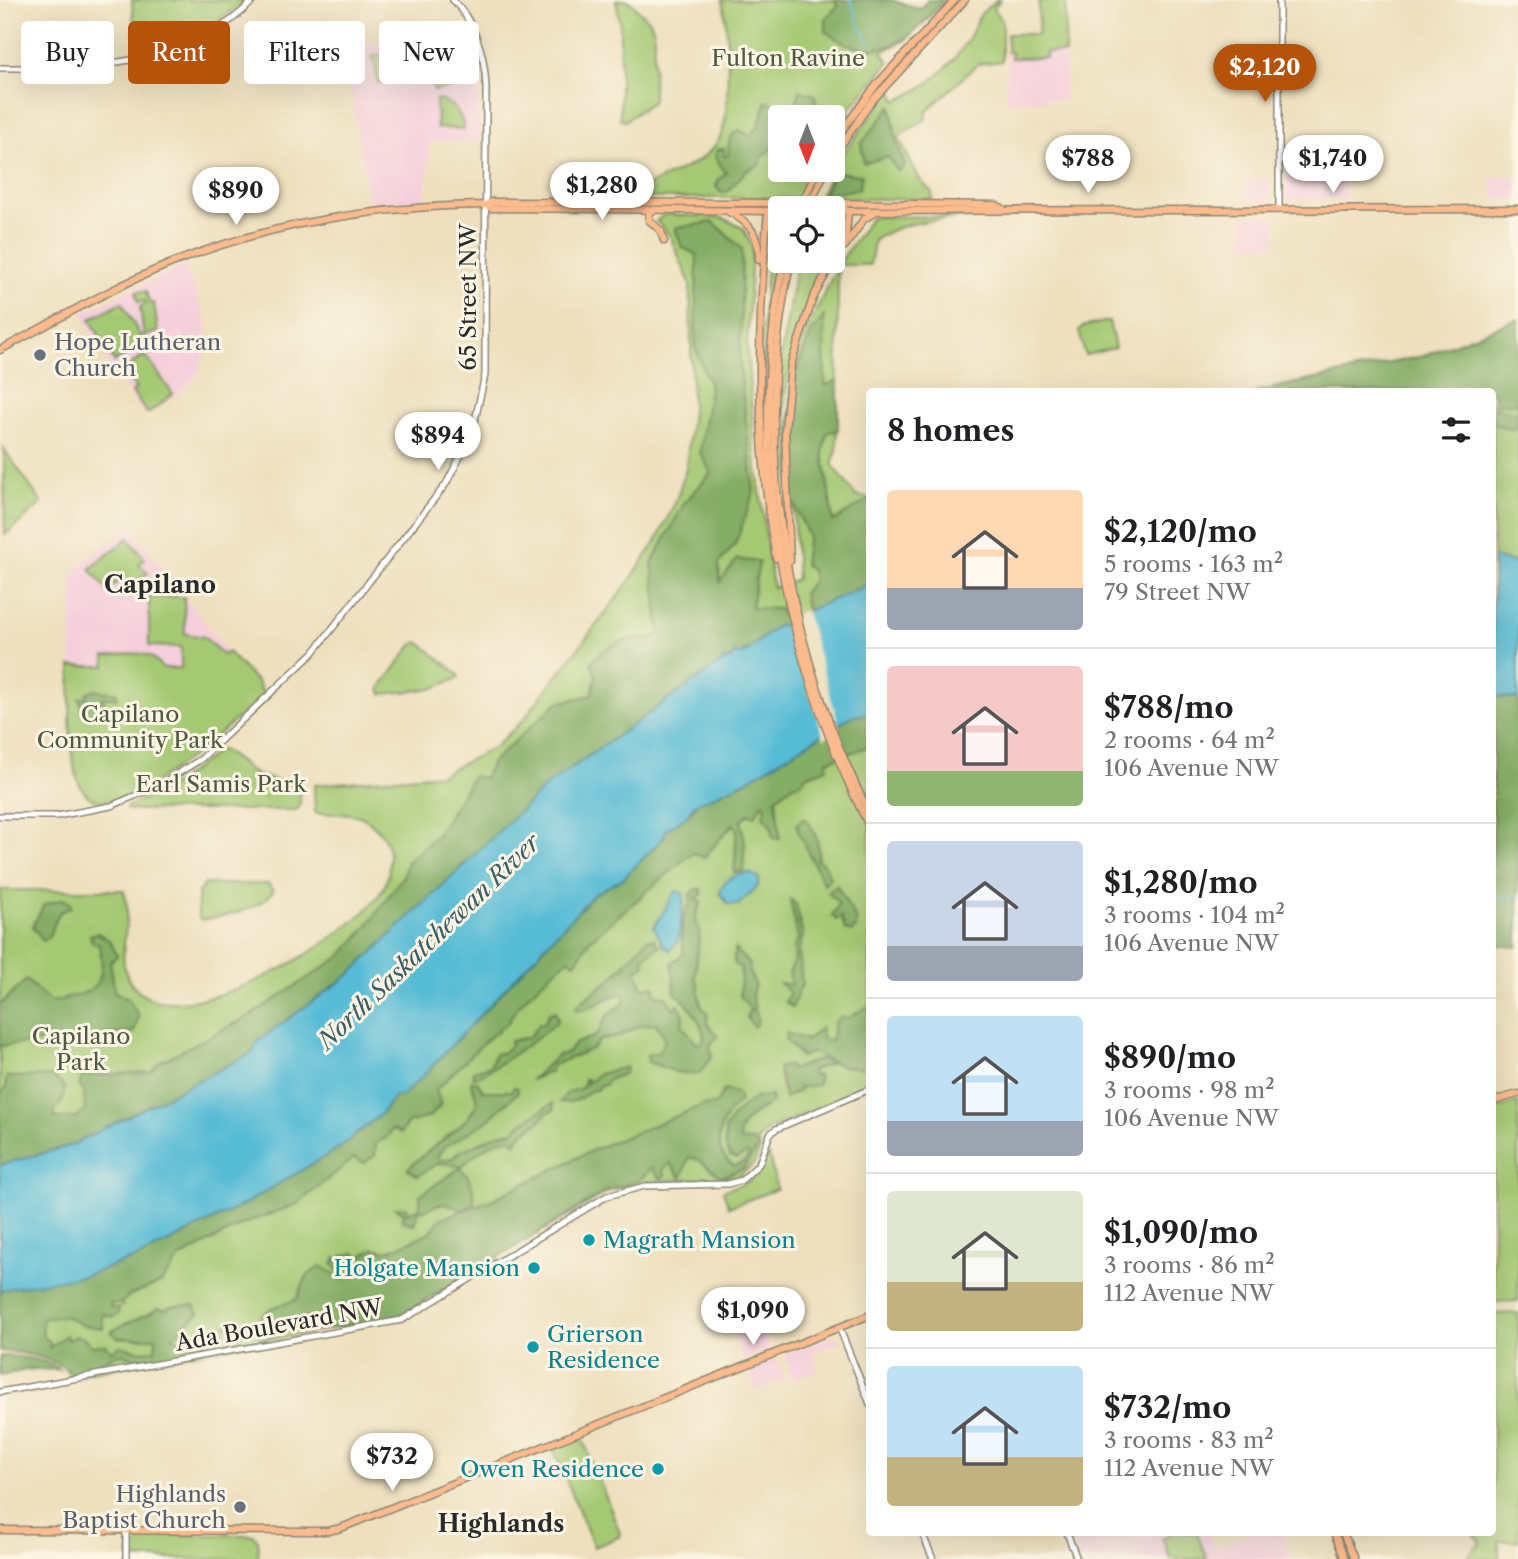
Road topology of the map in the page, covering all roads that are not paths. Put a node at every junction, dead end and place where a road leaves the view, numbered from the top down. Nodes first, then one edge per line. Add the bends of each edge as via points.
1 (254, 0) edge
2 (453, 0) edge
3 (955, 0) edge
4 (965, 0) edge
5 (1279, 0) edge
6 (0, 68) edge
7 (845, 126) edge
8 (845, 140) edge
9 (845, 203) edge
10 (486, 205) junction
11 (768, 208) edge
12 (1002, 208) junction
13 (660, 209) junction
14 (845, 209) edge
15 (1279, 209) junction
16 (1518, 209) edge
17 (726, 211) junction
18 (768, 211) joint
19 (845, 212) edge
20 (848, 212) junction
21 (877, 212) junction
22 (845, 238) edge
23 (664, 241) dead end
24 (845, 244) edge
25 (782, 273) edge
26 (789, 273) edge
27 (828, 273) edge
28 (761, 283) junction
29 (0, 350) edge
30 (786, 575) junction
31 (847, 774) junction
32 (866, 807) edge
33 (0, 816) edge
34 (866, 819) edge
35 (866, 1091) edge
36 (1518, 1094) edge
37 (1496, 1100) edge
38 (866, 1317) edge
39 (839, 1327) junction
40 (0, 1392) edge
41 (866, 1394) edge
42 (0, 1530) edge
43 (126, 1530) junction
44 (923, 1536) edge
45 (1068, 1536) edge
46 (1335, 1536) edge
47 (1344, 1536) edge
48 (126, 1559) edge
49 (933, 1559) edge
50 (1077, 1559) edge
51 (1345, 1559) edge
52 (1354, 1559) edge

1 - 6 street via 216,30 173,49 83,67
2 - 10 street, 65 Street NW via 479,42 485,74
3 - 7 main road via 877,84
4 - 8 main road via 871,102
5 - 15 street
9 - 12 main road
10 - 11 main road
10 - 13 main road
10 - 29 main road via 368,212 243,239 145,274
10 - 33 street, 65 Street NW via 485,382 476,421 463,455 440,492 332,632 223,739 172,779 116,804 57,816
12 - 15 main road
12 - 21 main road via 996,212
13 - 17 main road
13 - 23 main road via 648,216
14 - 20 main road
15 - 16 main road
17 - 18 main road
17 - 28 main road via 754,230
18 - 28 main road
19 - 20 main road
20 - 21 main road
20 - 22 main road
21 - 24 main road via 864,219
25 - 30 main road via 771,331 767,406 770,477
26 - 30 main road via 774,398
27 - 30 main road via 807,314 789,377
28 - 30 main road via 762,465 776,560
30 - 31 main road via 811,686
31 - 32 main road
31 - 34 main road
35 - 40 street, Ada Boulevard NW via 776,1129 759,1164 742,1180 645,1186 607,1196 402,1320
36 - 37 main road
38 - 39 main road
39 - 41 street
39 - 43 main road via 341,1528
42 - 43 main road
43 - 48 street
44 - 49 street
45 - 50 street
46 - 51 main road
47 - 52 main road

